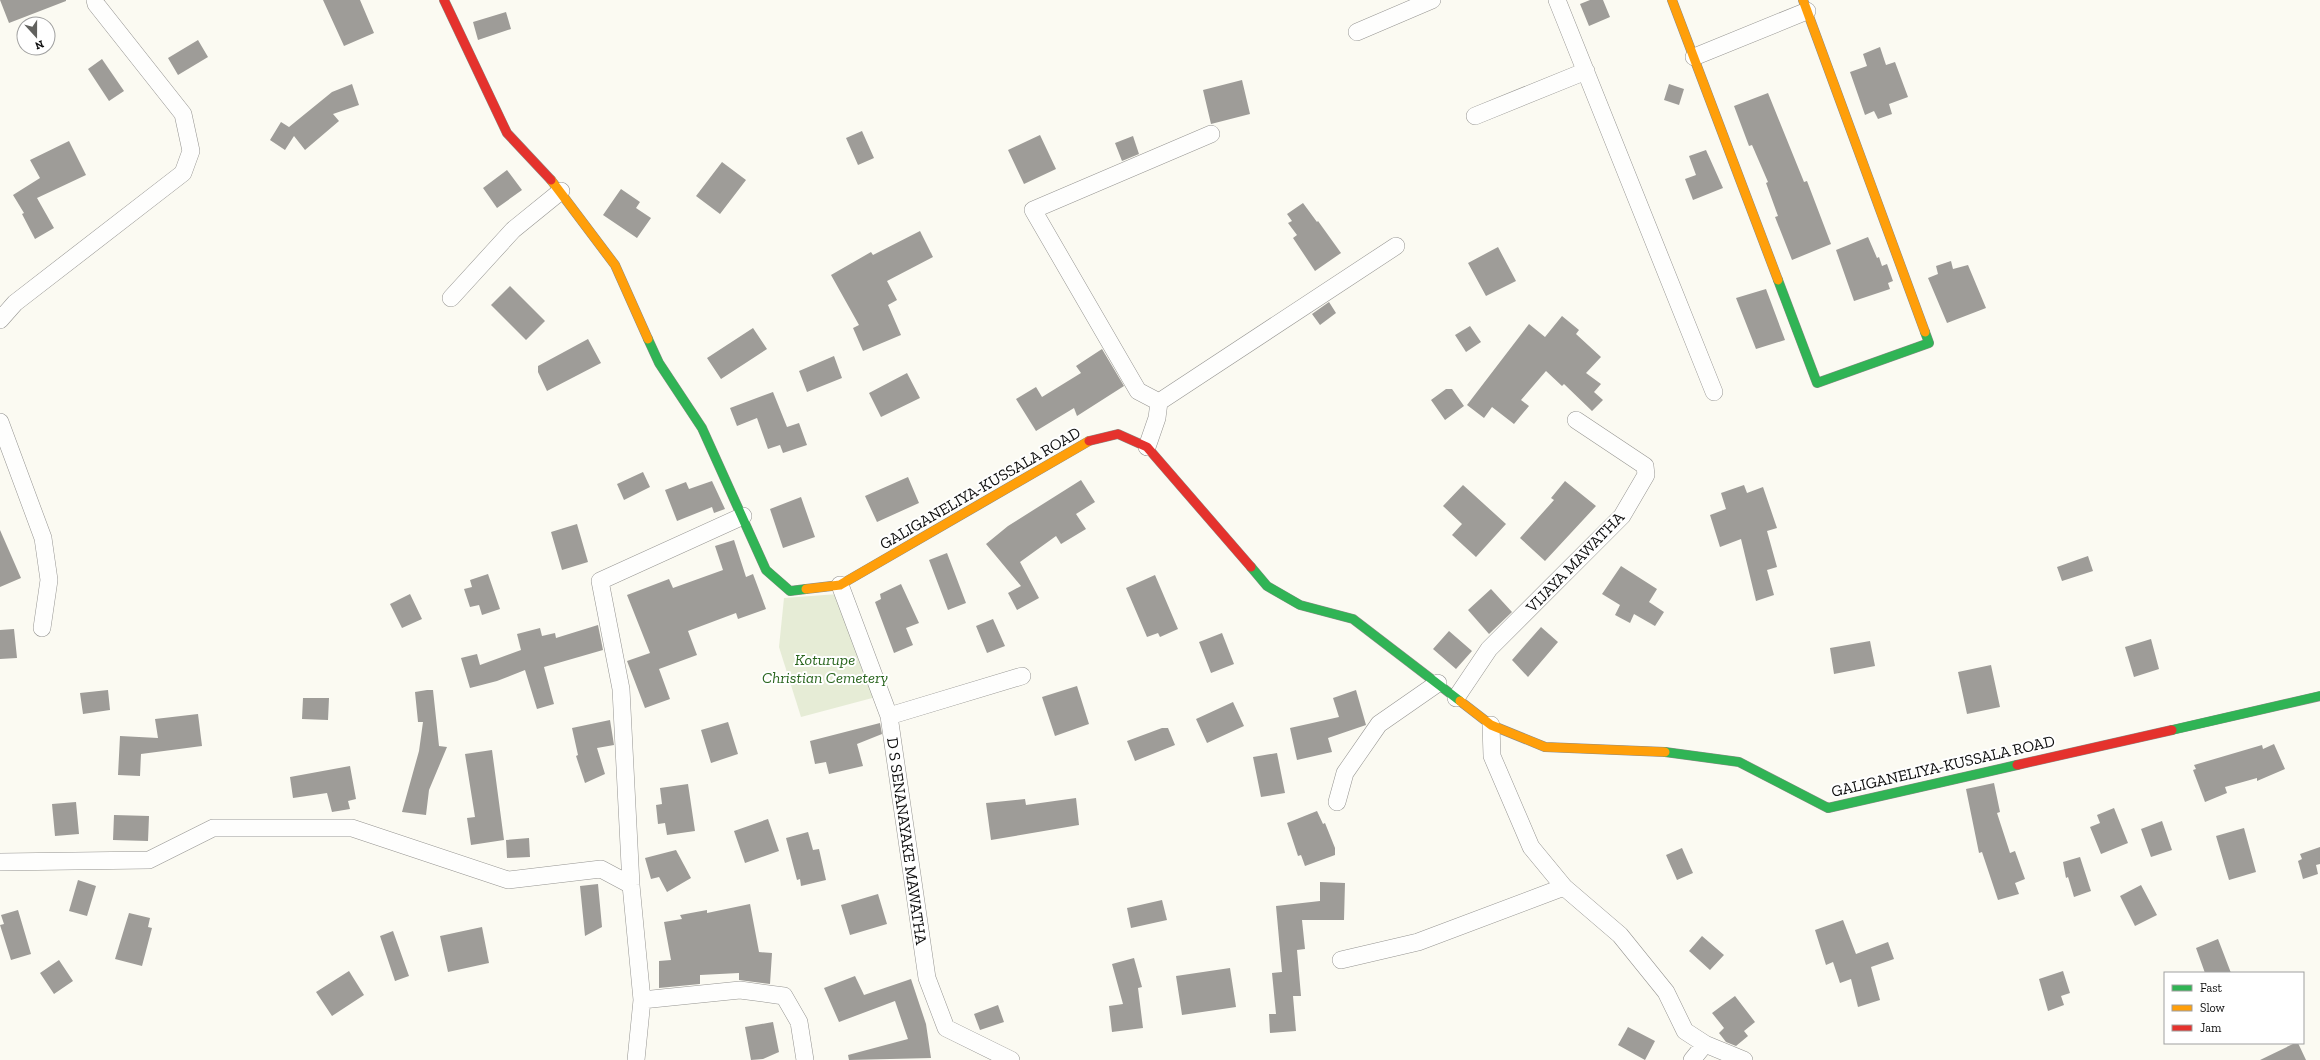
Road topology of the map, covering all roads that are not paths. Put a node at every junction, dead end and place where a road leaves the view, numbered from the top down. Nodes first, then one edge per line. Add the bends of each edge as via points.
1 (95, 0) edge
2 (444, 0) edge
3 (1432, 0) edge
4 (1557, 0) edge
5 (1672, 0) edge
6 (1805, 5) edge
7 (1357, 32) dead end
8 (1694, 57) junction
9 (1586, 71) junction
10 (1475, 116) dead end
11 (1211, 134) dead end
12 (561, 191) junction
13 (1396, 246) dead end
14 (451, 298) dead end
15 (0, 320) edge
16 (1714, 392) dead end
17 (1159, 402) junction
18 (1576, 420) dead end
19 (0, 422) edge
20 (1147, 447) junction
21 (743, 516) junction
22 (840, 585) junction
23 (42, 628) dead end
24 (1022, 676) dead end
25 (1438, 683) junction
26 (1456, 698) junction
27 (2319, 698) edge
28 (889, 716) junction
29 (1491, 725) junction
30 (1337, 802) dead end
31 (0, 862) edge
32 (631, 885) junction
33 (1564, 886) junction
34 (1341, 960) dead end
35 (642, 1000) junction
36 (1705, 1044) junction
37 (636, 1060) edge
38 (805, 1060) edge
39 (1011, 1060) edge
40 (1692, 1060) edge
41 (1744, 1060) edge

1 - 15 street via 183,114 191,151 184,173 15,303
2 - 12 street, GALIGANELIYA-KUSSALA ROAD via 507,133
3 - 7 street
4 - 9 street
5 - 8 street
6 - 8 street
6 - 8 street via 1929,343 1817,383
9 - 10 street
9 - 16 street
11 - 17 street via 1033,210 1138,391
12 - 14 street via 513,230
12 - 21 street, GALIGANELIYA-KUSSALA ROAD via 615,265 659,363 702,428
13 - 17 street
17 - 20 street via 1157,418
18 - 26 street, VIJAYA MAWATHA via 1645,466 1646,475 1622,516 1489,649
19 - 23 street via 43,538 49,580
20 - 22 street, GALIGANELIYA-KUSSALA ROAD via 1118,434 1087,442
20 - 25 street, GALIGANELIYA-KUSSALA ROAD via 1267,586 1300,605 1353,619
21 - 22 street, GALIGANELIYA-KUSSALA ROAD via 766,570 790,591
21 - 32 street via 600,581 621,690
22 - 28 street, D S SENANAYAKE MAWATHA
24 - 28 street
25 - 26 street, GALIGANELIYA-KUSSALA ROAD
25 - 30 street via 1379,724 1345,773
26 - 29 street, GALIGANELIYA-KUSSALA ROAD
27 - 29 street, GALIGANELIYA-KUSSALA ROAD via 1828,808 1738,762 1652,750 1546,747
28 - 39 street, D S SENANAYAKE MAWATHA via 927,978 946,1028
29 - 33 street via 1492,756 1531,847
31 - 32 street via 149,860 213,828 352,828 508,880 601,868
32 - 35 street
33 - 34 street via 1418,942
33 - 36 street via 1620,936 1666,992 1685,1030
35 - 37 street
35 - 38 street via 740,990 784,996 799,1022
36 - 40 street
36 - 41 street

